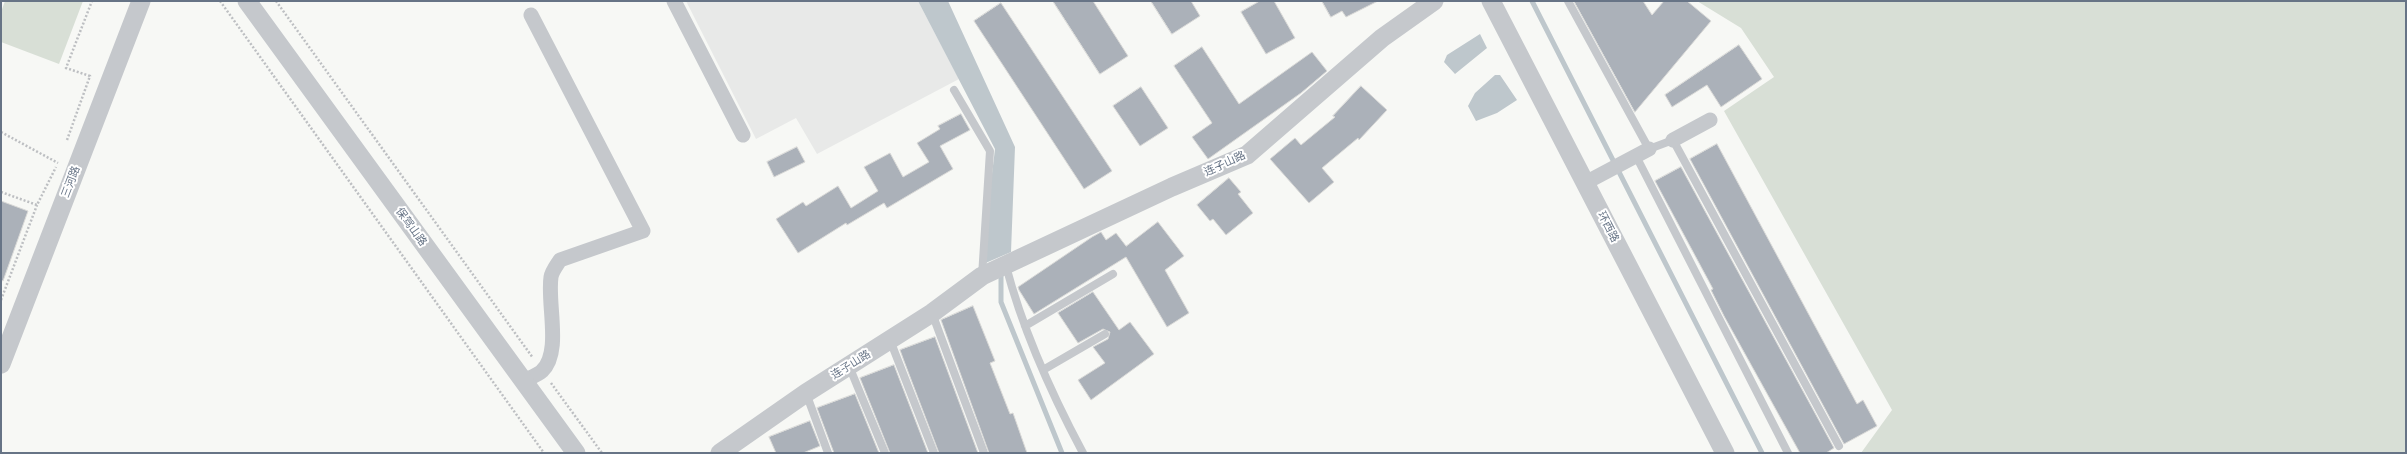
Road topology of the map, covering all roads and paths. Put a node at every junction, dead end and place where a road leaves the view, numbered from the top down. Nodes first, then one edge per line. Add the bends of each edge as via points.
1 (92, 1) edge
2 (141, 1) edge
3 (220, 1) edge
4 (247, 1) edge
5 (276, 1) edge
6 (674, 1) edge
7 (1434, 1) edge
8 (1491, 1) edge
9 (1568, 1) edge
10 (531, 15) dead end
11 (954, 90) dead end
12 (1710, 120) dead end
13 (1, 132) edge
14 (743, 135) dead end
15 (1673, 140) junction
16 (66, 141) dead end
17 (61, 156) dead end
18 (1637, 156) junction
19 (58, 163) junction
20 (1585, 183) junction
21 (1, 192) edge
22 (37, 205) junction
23 (1006, 266) junction
24 (1113, 274) dead end
25 (982, 276) junction
26 (1, 300) edge
27 (932, 313) junction
28 (1026, 326) junction
29 (1105, 334) dead end
30 (890, 340) junction
31 (1, 364) edge
32 (849, 366) junction
33 (1043, 370) junction
34 (542, 371) junction
35 (524, 381) junction
36 (806, 393) junction
37 (1839, 446) dead end
38 (544, 453) edge
39 (576, 453) edge
40 (602, 453) edge
41 (720, 453) edge
42 (828, 453) edge
43 (885, 453) edge
44 (934, 453) edge
45 (984, 453) edge
46 (1083, 453) edge
47 (1725, 453) edge
48 (1788, 453) edge

1 - 16 path via 66,68 90,76
2 - 31 street, 三河路
3 - 38 path
4 - 35 street, 保驾山路
5 - 34 path
6 - 14 street
7 - 23 street, 连子山路 via 1382,38 1247,155 1172,187
8 - 20 street, 环西路
9 - 18 lane
10 - 34 street via 643,231 560,260 552,275 549,303 554,348
11 - 25 lane via 990,151
12 - 15 street
13 - 19 path
15 - 18 lane
15 - 37 lane
17 - 19 path
18 - 20 street
18 - 48 lane
19 - 22 path
20 - 47 street, 环西路
21 - 22 path
22 - 26 path
23 - 25 street, 连子山路
23 - 28 lane
24 - 28 lane
25 - 27 street, 连子山路
27 - 30 street, 连子山路
27 - 45 lane
28 - 33 lane
29 - 33 lane
30 - 32 street, 连子山路
30 - 44 lane
32 - 36 street, 连子山路
32 - 43 lane
33 - 46 lane via 1052,396
34 - 35 street
34 - 40 path
35 - 39 street, 保驾山路
36 - 41 street, 连子山路
36 - 42 lane

